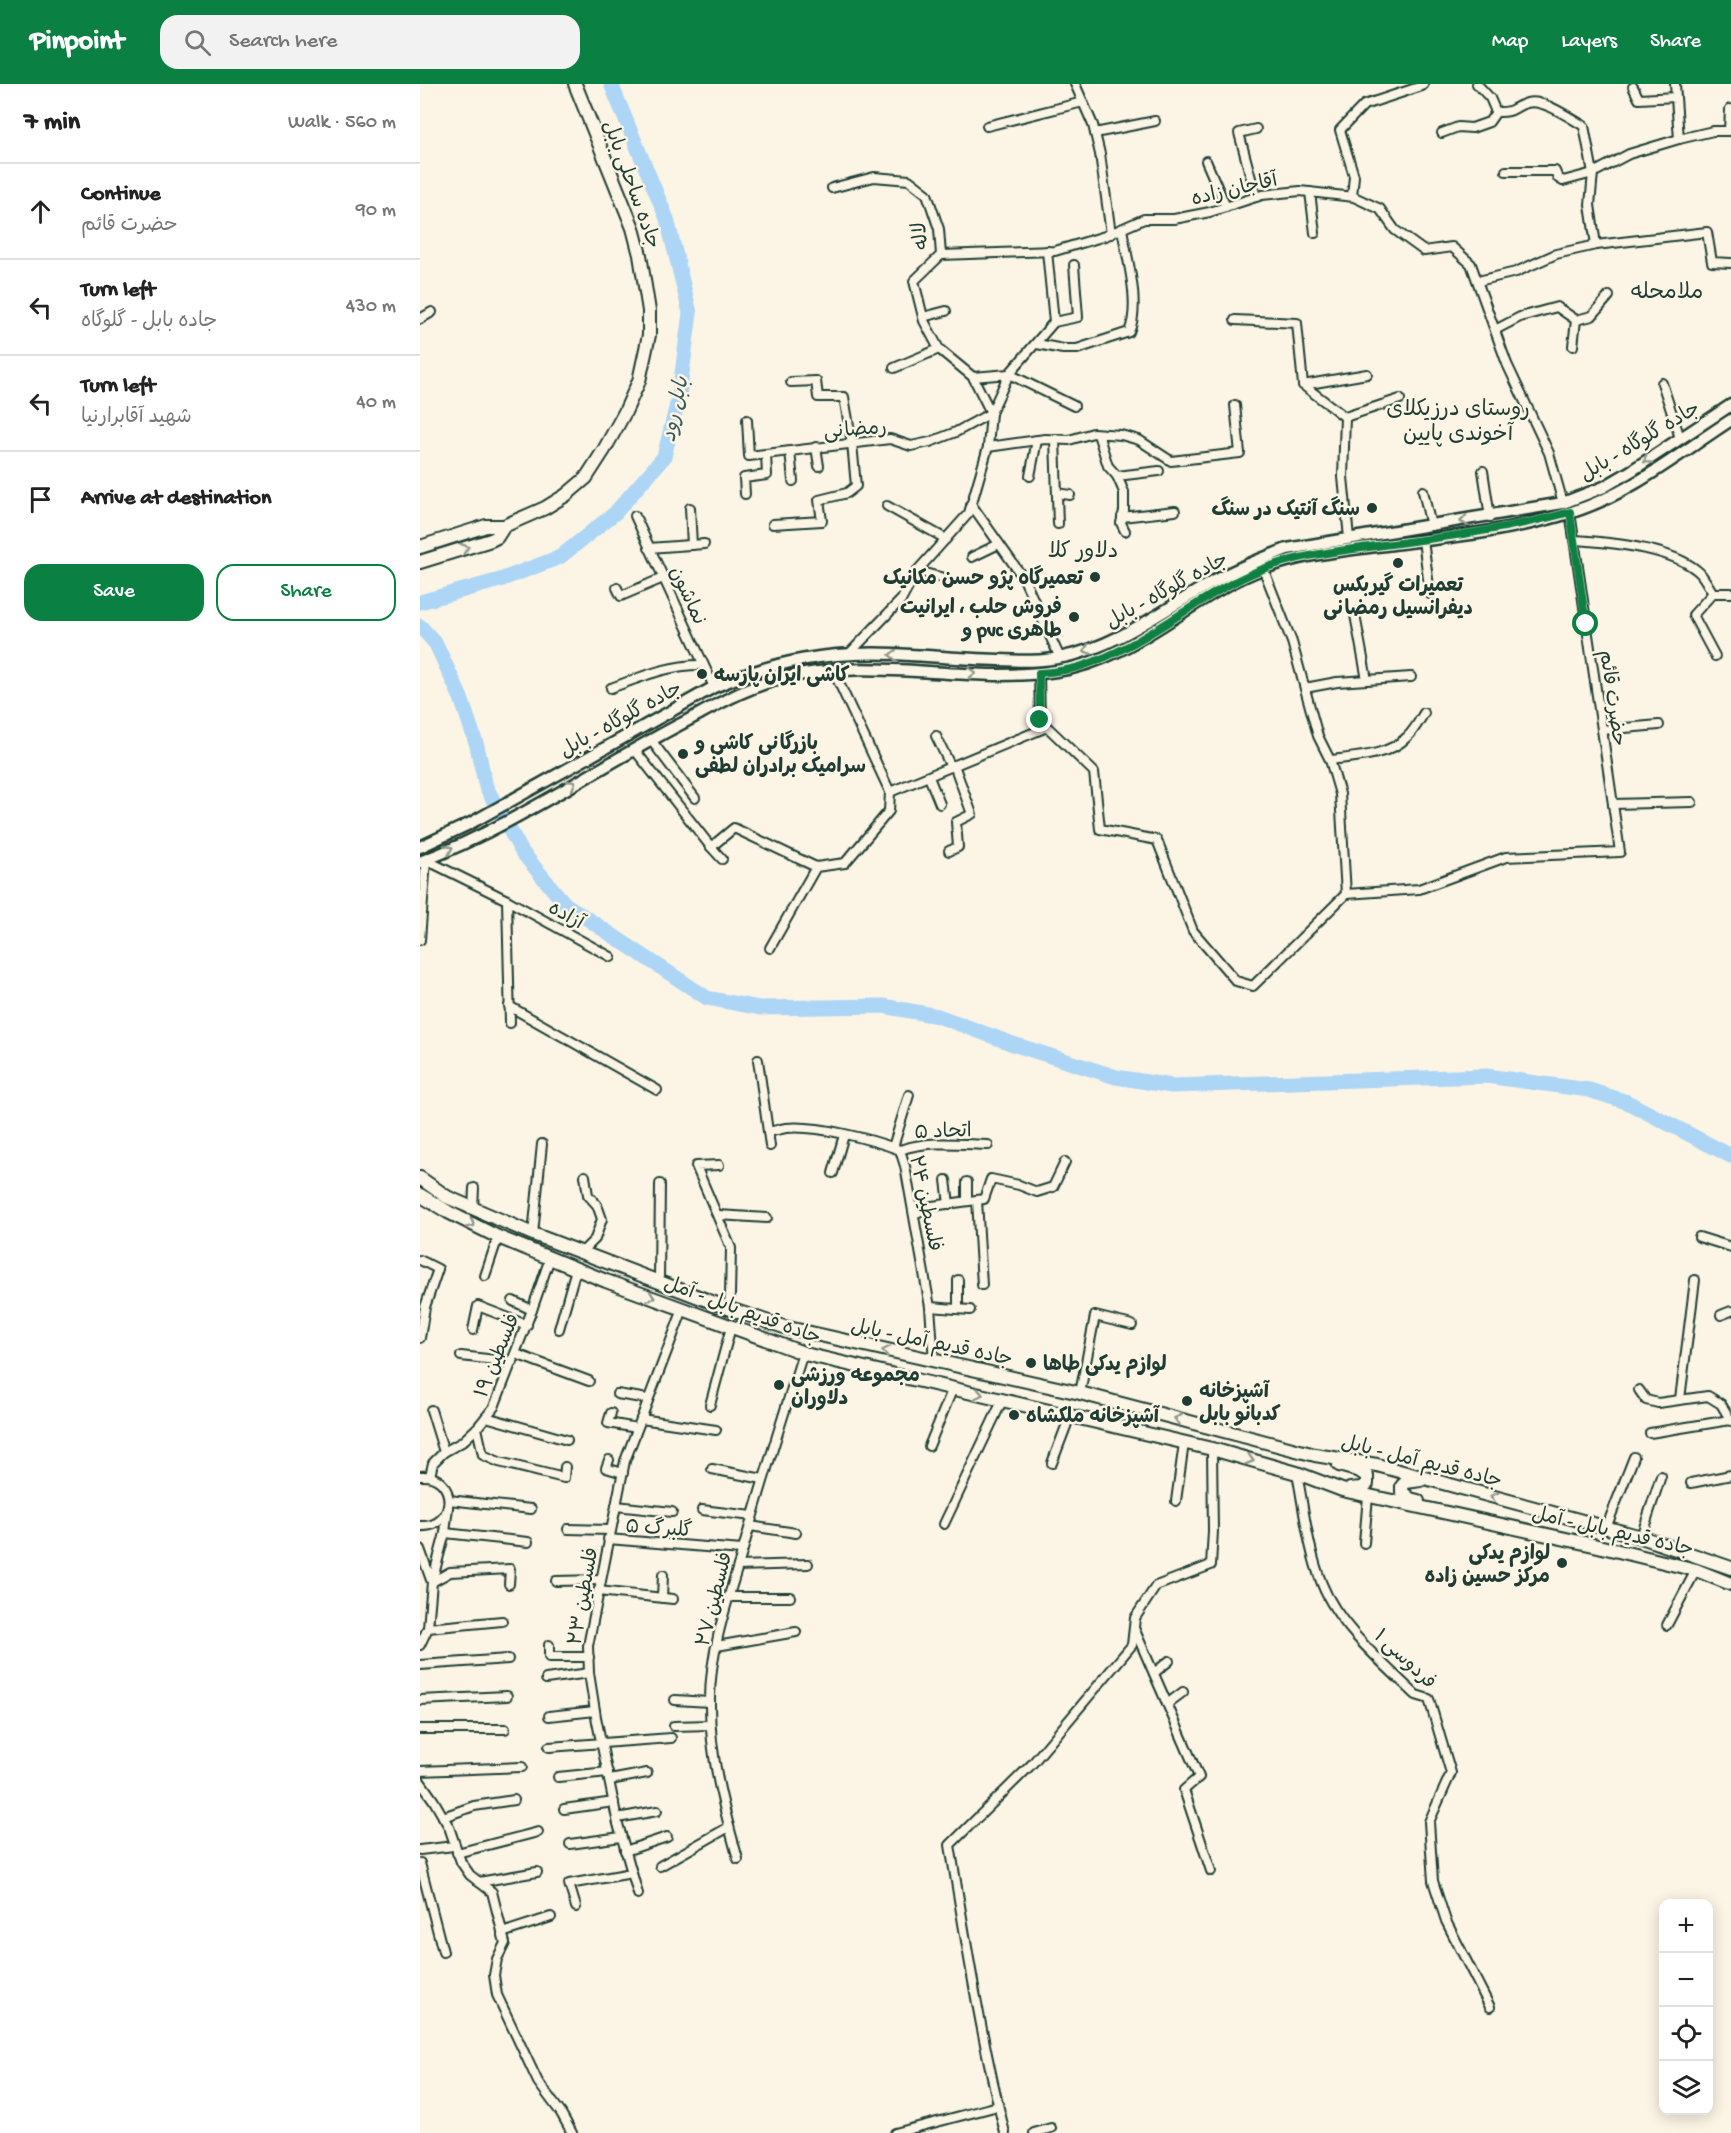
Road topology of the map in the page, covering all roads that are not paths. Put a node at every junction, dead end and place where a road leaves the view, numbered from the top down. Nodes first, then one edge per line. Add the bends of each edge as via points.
1 (574, 84) edge
2 (1075, 84) edge
3 (1424, 84) edge
4 (1477, 84) edge
5 (1675, 84) edge
6 (1633, 87) dead end
7 (1676, 97) junction
8 (1083, 102) junction
9 (1730, 109) edge
10 (1496, 112) junction
11 (1155, 121) dead end
12 (987, 126) dead end
13 (1256, 129) dead end
14 (1730, 131) edge
15 (1095, 133) junction
16 (1442, 133) dead end
17 (1679, 139) junction
18 (1206, 161) dead end
19 (1506, 171) dead end
20 (1593, 173) junction
21 (832, 188) dead end
22 (1310, 192) junction
23 (1352, 196) junction
24 (1256, 197) junction
25 (1226, 207) junction
26 (1122, 229) junction
27 (1315, 233) dead end
28 (1111, 234) junction
29 (1596, 245) junction
30 (1047, 251) junction
31 (941, 255) junction
32 (1731, 263) edge
33 (1074, 265) dead end
34 (1478, 281) junction
35 (1610, 296) dead end
36 (945, 311) dead end
37 (432, 312) dead end
38 (923, 317) junction
39 (420, 319) edge
40 (1235, 320) dead end
41 (1576, 320) junction
42 (1054, 322) junction
43 (1495, 330) junction
44 (1037, 344) junction
45 (1573, 346) dead end
46 (939, 349) junction
47 (894, 369) dead end
48 (1009, 374) junction
49 (1367, 374) dead end
50 (973, 377) junction
51 (791, 382) dead end
52 (1662, 383) dead end
53 (1303, 385) junction
54 (1400, 399) dead end
55 (1235, 405) dead end
56 (1731, 405) edge
57 (1074, 406) dead end
58 (991, 413) junction
59 (1345, 417) junction
60 (747, 420) dead end
61 (1731, 420) edge
62 (1098, 434) junction
63 (1680, 438) junction
64 (1037, 440) junction
65 (1055, 440) junction
66 (852, 443) junction
67 (816, 447) junction
68 (988, 447) junction
69 (790, 451) junction
70 (766, 454) junction
71 (819, 466) dead end
72 (1159, 471) dead end
73 (1483, 471) dead end
74 (1030, 476) dead end
75 (1117, 477) junction
76 (793, 481) dead end
77 (1424, 491) dead end
78 (1057, 493) junction
79 (745, 494) dead end
80 (1070, 495) dead end
81 (1563, 503) junction
82 (971, 504) junction
83 (888, 506) dead end
84 (690, 508) dead end
85 (1175, 511) dead end
86 (1570, 512) junction
87 (634, 516) dead end
88 (1122, 517) junction
89 (1490, 517) junction
90 (1059, 524) dead end
91 (773, 525) dead end
92 (504, 526) junction
93 (1431, 526) junction
94 (1125, 531) dead end
95 (1349, 538) junction
96 (946, 539) junction
97 (1423, 540) junction
98 (1574, 540) junction
99 (704, 544) dead end
100 (999, 544) junction
101 (692, 545) junction
102 (420, 547) edge
103 (649, 548) junction
104 (972, 557) dead end
105 (420, 562) edge
106 (1263, 568) junction
107 (917, 571) junction
108 (663, 578) junction
109 (944, 578) dead end
110 (617, 588) dead end
111 (1713, 593) junction
112 (1731, 593) edge
113 (1430, 594) dead end
114 (1355, 615) dead end
115 (848, 655) junction
116 (1715, 656) dead end
117 (1060, 658) junction
118 (703, 665) junction
119 (833, 670) junction
120 (1039, 673) junction
121 (1411, 677) dead end
122 (1367, 680) junction
123 (714, 687) junction
124 (611, 688) dead end
125 (1305, 688) junction
126 (1424, 713) dead end
127 (1659, 725) dead end
128 (1047, 727) junction
129 (1602, 730) junction
130 (936, 736) dead end
131 (651, 740) junction
132 (634, 749) junction
133 (595, 752) junction
134 (1330, 760) junction
135 (952, 766) junction
136 (602, 767) junction
137 (929, 777) junction
138 (890, 792) junction
139 (695, 798) dead end
140 (1692, 802) dead end
141 (940, 804) dead end
142 (1613, 804) junction
143 (420, 847) edge
144 (711, 847) junction
145 (949, 851) dead end
146 (722, 858) dead end
147 (423, 861) edge
148 (816, 867) junction
149 (1346, 894) junction
150 (507, 900) junction
151 (420, 940) edge
152 (770, 948) dead end
153 (612, 957) dead end
154 (509, 1006) junction
155 (510, 1023) dead end
156 (758, 1060) dead end
157 (657, 1090) dead end
158 (909, 1095) dead end
159 (768, 1132) junction
160 (844, 1135) junction
161 (542, 1144) dead end
162 (988, 1145) dead end
163 (770, 1146) dead end
164 (897, 1149) junction
165 (1065, 1162) dead end
166 (719, 1165) dead end
167 (833, 1173) dead end
168 (585, 1176) dead end
169 (420, 1178) edge
170 (946, 1180) dead end
171 (967, 1182) dead end
172 (660, 1184) dead end
173 (474, 1188) dead end
174 (420, 1195) edge
175 (977, 1200) junction
176 (967, 1201) junction
177 (949, 1204) junction
178 (473, 1209) junction
179 (914, 1214) junction
180 (718, 1215) junction
181 (767, 1218) dead end
182 (533, 1234) junction
183 (498, 1237) junction
184 (1699, 1237) dead end
185 (1731, 1246) edge
186 (581, 1253) junction
187 (550, 1258) junction
188 (420, 1260) edge
189 (576, 1269) junction
190 (485, 1276) dead end
191 (958, 1280) dead end
192 (1695, 1280) dead end
193 (659, 1282) junction
194 (982, 1285) dead end
195 (513, 1301) dead end
196 (930, 1307) junction
197 (728, 1308) junction
198 (683, 1309) junction
199 (958, 1309) junction
200 (532, 1310) junction
201 (970, 1310) dead end
202 (1731, 1311) edge
203 (1721, 1315) dead end
204 (527, 1325) junction
205 (1132, 1325) dead end
206 (731, 1327) junction
207 (559, 1329) dead end
208 (473, 1330) dead end
209 (420, 1338) edge
210 (802, 1353) junction
211 (516, 1354) junction
212 (461, 1356) dead end
213 (934, 1361) junction
214 (513, 1362) junction
215 (588, 1381) dead end
216 (953, 1389) junction
217 (1639, 1390) dead end
218 (1080, 1393) junction
219 (617, 1394) dead end
220 (648, 1399) junction
221 (1003, 1399) junction
222 (1680, 1399) junction
223 (710, 1406) dead end
224 (431, 1410) dead end
225 (611, 1413) dead end
226 (1070, 1416) junction
227 (1730, 1416) edge
228 (486, 1418) junction
229 (641, 1419) junction
230 (477, 1428) junction
231 (638, 1428) junction
232 (716, 1430) dead end
233 (1650, 1433) dead end
234 (567, 1440) dead end
235 (1184, 1443) junction
236 (929, 1446) dead end
237 (1212, 1449) junction
238 (444, 1452) junction
239 (1315, 1455) junction
240 (1634, 1457) dead end
241 (609, 1460) dead end
242 (1052, 1463) dead end
243 (565, 1467) dead end
244 (712, 1469) dead end
245 (623, 1473) junction
246 (1297, 1473) junction
247 (1731, 1475) edge
248 (420, 1476) edge
249 (430, 1476) junction
250 (1662, 1476) dead end
251 (763, 1479) junction
252 (1428, 1479) junction
253 (1691, 1483) dead end
254 (1342, 1490) junction
255 (1368, 1496) junction
256 (1176, 1501) dead end
257 (449, 1503) junction
258 (615, 1506) junction
259 (531, 1509) dead end
260 (702, 1510) dead end
261 (672, 1512) dead end
262 (752, 1516) junction
263 (1466, 1516) junction
264 (945, 1524) dead end
265 (420, 1526) edge
266 (750, 1526) junction
267 (1605, 1528) junction
268 (568, 1529) dead end
269 (610, 1530) junction
270 (445, 1533) junction
271 (796, 1533) dead end
272 (1641, 1537) junction
273 (608, 1539) junction
274 (528, 1542) dead end
275 (1364, 1543) dead end
276 (420, 1549) edge
277 (742, 1550) junction
278 (808, 1564) dead end
279 (738, 1566) junction
280 (1731, 1568) edge
281 (1696, 1570) junction
282 (663, 1575) dead end
283 (601, 1580) junction
284 (556, 1581) dead end
285 (432, 1582) junction
286 (509, 1584) dead end
287 (1731, 1584) edge
288 (598, 1591) junction
289 (729, 1597) junction
290 (790, 1597) dead end
291 (662, 1598) junction
292 (673, 1599) dead end
293 (502, 1622) dead end
294 (1667, 1625) dead end
295 (1134, 1627) junction
296 (428, 1628) junction
297 (796, 1632) dead end
298 (420, 1645) edge
299 (549, 1645) dead end
300 (717, 1646) junction
301 (589, 1657) junction
302 (508, 1659) dead end
303 (1169, 1661) dead end
304 (420, 1665) edge
305 (590, 1673) junction
306 (1154, 1673) junction
307 (546, 1679) dead end
308 (1183, 1692) dead end
309 (507, 1696) dead end
310 (420, 1700) edge
311 (675, 1700) dead end
312 (710, 1702) junction
313 (1167, 1704) junction
314 (595, 1711) junction
315 (549, 1716) dead end
316 (674, 1725) dead end
317 (711, 1725) junction
318 (420, 1729) edge
319 (505, 1729) dead end
320 (671, 1738) dead end
321 (602, 1743) junction
322 (549, 1747) dead end
323 (522, 1767) dead end
324 (420, 1771) edge
325 (647, 1773) dead end
326 (609, 1776) junction
327 (558, 1777) dead end
328 (420, 1781) edge
329 (514, 1800) dead end
330 (614, 1802) junction
331 (564, 1809) dead end
332 (657, 1811) dead end
333 (443, 1817) junction
334 (616, 1818) junction
335 (729, 1827) junction
336 (538, 1832) dead end
337 (621, 1837) junction
338 (667, 1837) dead end
339 (570, 1844) dead end
340 (456, 1849) junction
341 (420, 1850) edge
342 (625, 1851) junction
343 (738, 1859) dead end
344 (420, 1863) edge
345 (660, 1866) dead end
346 (1211, 1871) dead end
347 (537, 1872) dead end
348 (632, 1873) junction
349 (479, 1882) junction
350 (638, 1894) dead end
351 (576, 1907) dead end
352 (551, 1917) dead end
353 (502, 1933) junction
354 (443, 1952) dead end
355 (1490, 2007) dead end
356 (998, 2106) junction
357 (1051, 2128) dead end
358 (572, 2133) edge
359 (895, 2133) edge
360 (1005, 2133) edge
361 (1034, 2133) edge

1 - 92 main road, جاده ساحلی بابل via 633,228 649,311 649,335 630,402 586,478 545,508
2 - 8 street
3 - 23 street via 1364,105 1340,130 1354,176
4 - 10 street
5 - 7 street
6 - 7 street via 1639,99
7 - 17 street
8 - 12 street
8 - 15 street
9 - 14 street
10 - 16 street via 1489,122
10 - 20 street via 1542,102 1584,126
11 - 15 street
13 - 24 street via 1239,133
14 - 17 street
15 - 28 street
17 - 20 street via 1629,154
18 - 25 street
19 - 20 street via 1555,171 1563,181
20 - 29 street via 1590,205
21 - 31 street, لاله via 874,177 909,180 927,194 939,229
22 - 23 street, آقاجان زاده
22 - 24 street, آقاجان زاده
22 - 27 street
23 - 34 street, آقاجان زاده via 1380,208 1395,231 1424,251 1452,247 1472,264
24 - 25 street, آقاجان زاده
25 - 26 street, آقاجان زاده via 1174,219 1144,219
26 - 28 street, آقاجان زاده
26 - 44 street via 1133,292 1134,321 1129,332 1077,349
28 - 30 street, آقاجان زاده
29 - 32 street via 1707,232 1712,262
29 - 34 street via 1556,254 1516,272
30 - 31 street
30 - 42 street
31 - 38 street, لاله via 914,281
33 - 42 street via 1078,317
34 - 43 street, آقاجان زاده
35 - 41 street via 1592,316
36 - 38 street
37 - 39 street
38 - 46 street, لاله
40 - 53 street via 1297,323
41 - 43 street via 1557,307 1520,317
41 - 45 street
42 - 44 street
43 - 81 street, آقاجان زاده via 1549,453
44 - 48 street
46 - 47 street
46 - 50 street, لاله
48 - 50 street
48 - 57 street
48 - 58 street
49 - 53 street
50 - 58 street, لاله
51 - 66 street via 816,381 818,397 844,397
52 - 63 street
53 - 59 street
54 - 59 street
55 - 62 street via 1240,453 1172,461 1139,440
56 - 63 main road, جاده گلوگاه - بابل
58 - 66 street, رمضانی via 956,432 911,446 890,439
58 - 68 street
59 - 95 street via 1343,477
60 - 70 street via 749,456
61 - 86 main road via 1621,490
62 - 65 street
62 - 75 street via 1108,466
63 -> 81 main road, جاده گلوگاه - بابل via 1604,487
64 - 65 street
64 - 68 street
64 - 74 street
65 - 78 street
66 - 67 street, رمضانی
66 - 91 street via 856,486 847,493 819,500 822,521
67 - 69 street, رمضانی
67 - 71 street
68 - 82 street
69 - 70 street, رمضانی
69 - 76 street
70 - 79 street via 767,475 744,478
72 - 75 street
73 - 89 street
75 - 88 street via 1124,492
77 - 93 street
78 - 80 street
78 - 90 street
81 - 89 main road, جاده گلوگاه - بابل
82 - 96 street via 969,513
82 - 100 street
83 - 96 street
84 - 101 street
85 - 88 street
86 - 97 main road via 1540,521
86 - 98 street, حضرت قائم
87 - 103 street, نماشون
88 - 94 street
89 -> 93 main road, جاده گلوگاه - بابل
92 - 102 main road via 486,526
105 -> 92 main road via 491,540
93 - 95 main road, جاده گلوگاه - بابل
95 -> 117 main road, جاده گلوگاه - بابل via 1287,549 1251,562 1115,639
96 - 107 street
97 - 106 main road via 1323,553
97 - 113 street
98 - 111 street via 1612,542 1680,560 1700,574
98 - 129 street, حضرت قائم
99 - 101 street
100 - 104 street
100 - 117 street via 1024,579
101 - 103 street
103 - 108 street, نماشون
106 - 120 main road via 1105,657 1078,667
106 - 125 street
107 - 109 street
107 - 115 street via 902,599
108 - 110 street via 621,596
108 - 118 street, نماشون
111 - 112 street
111 - 116 street via 1693,615
114 - 122 street
117 -> 115 main road, جاده گلوگاه - بابل
115 - 123 main road, جاده گلوگاه - بابل via 779,663
118 - 123 street, نماشون
118 - 124 street via 689,664 648,674
119 -> 120 main road
119 - 131 main road via 761,685
119 - 138 street
120 - 128 street via 1040,720
121 - 122 street
122 - 125 street
123 - 133 main road, جاده گلوگاه - بابل
125 - 134 street via 1318,736
126 - 134 street via 1409,736 1396,746
127 - 129 street
128 - 135 street
128 - 149 street via 1094,772 1100,829 1157,840 1193,931 1236,981 1253,986
129 - 142 street, حضرت قائم
130 - 135 street
131 - 132 main road
131 - 139 street
132 - 136 main road
132 - 144 street
133 - 136 main road
133 - 143 main road, جاده گلوگاه - بابل via 471,823
134 - 149 street via 1340,794
135 - 137 street
135 - 145 street via 972,814 956,822 958,847
147 -> 136 main road via 522,814
137 - 138 street
137 - 141 street
138 - 148 street via 888,811 845,863
140 - 142 street
142 - 149 street, حضرت قائم via 1620,852 1506,857 1419,889
144 - 146 street
144 - 148 street via 734,828
147 - 150 street, آزاده
147 - 151 street
148 - 152 street
150 - 153 street, آزاده
150 - 154 street
154 - 155 street
154 - 157 street
156 - 159 street
158 - 164 street
159 - 160 street, فلسطین ۲۴ via 816,1129
159 - 163 street
160 - 164 street, فلسطین ۲۴
160 - 167 street
161 - 182 street
162 - 164 street, اتحاد ۵ via 917,1144
164 - 179 street, فلسطین ۲۴
165 - 175 street via 1053,1187 1037,1192 991,1179 984,1200
166 - 180 street via 696,1166
168 - 186 street via 588,1195 602,1219 595,1239
169 - 178 main road, جاده قدیم آمل - بابل
170 - 177 street
171 - 176 street
172 - 193 street
173 - 178 street
174 -> 183 main road, جاده قدیم بابل - آمل
175 - 176 street
175 - 194 street
176 - 177 street
177 - 179 street
178 - 182 main road, جاده قدیم آمل - بابل
179 - 196 street, فلسطین ۲۴
180 - 181 street
180 - 197 street via 730,1248
182 - 186 main road, جاده قدیم آمل - بابل
183 - 187 main road, جاده قدیم بابل - آمل
183 - 190 street
184 - 185 street
186 - 193 main road, جاده قدیم آمل - بابل
187 - 189 main road, جاده قدیم بابل - آمل
187 - 200 street, فلسطین ۱۹
188 - 209 street via 438,1269
189 -> 198 main road, جاده قدیم بابل - آمل
189 - 207 street
191 - 199 street
192 - 222 street
193 - 197 main road, جاده قدیم آمل - بابل
195 - 200 street
196 - 199 street
196 - 213 street, فلسطین ۲۴
213 -> 197 main road, جاده قدیم آمل - بابل via 784,1328
198 - 206 main road, جاده قدیم بابل - آمل
198 - 220 street, فلسطین ۲۳
199 - 201 street
200 - 204 street, فلسطین ۱۹
202 - 203 street
204 - 208 street via 478,1306
204 - 211 street, فلسطین ۱۹
205 - 218 street via 1095,1316
206 - 210 main road, جاده قدیم بابل - آمل
206 - 223 street
210 - 216 main road, جاده قدیم بابل - آمل
210 - 251 street, فلسطین ۲۷
211 - 214 street, فلسطین ۱۹
211 - 215 street
212 - 214 street
213 - 218 main road, جاده قدیم آمل - بابل
214 - 228 street, فلسطین ۱۹
216 -> 221 main road, جاده قدیم بابل - آمل
216 - 236 street
217 - 222 street via 1646,1400 1658,1403
239 -> 218 main road, جاده قدیم آمل - بابل
219 - 220 street
220 - 229 street, فلسطین ۲۳
221 - 226 main road, جاده قدیم بابل - آمل
221 - 264 street
222 - 227 street via 1708,1396
224 - 238 street
225 - 231 street via 608,1423
226 - 235 main road, جاده قدیم بابل - آمل
226 - 242 street
227 - 233 street
228 - 230 street, فلسطین ۱۹
228 - 234 street
229 - 231 street, فلسطین ۲۳
229 - 232 street
230 - 238 street, فلسطین ۱۹
230 - 243 street via 483,1455 564,1478
231 - 245 street, فلسطین ۲۳
235 - 237 main road, جاده قدیم بابل - آمل
235 - 256 street
237 -> 246 main road, جاده قدیم بابل - آمل
237 - 295 street via 1211,1565 1156,1586 1135,1618
238 - 249 street, فلسطین ۱۹ via 434,1463
239 - 252 main road, جاده قدیم آمل - بابل via 1377,1465
239 - 254 main road via 1367,1476 1367,1484 1361,1488
240 - 267 street
241 - 245 street via 606,1468
244 - 251 street
245 - 258 street, فلسطین ۲۳
246 - 254 main road, جاده قدیم بابل - آمل
246 - 355 street, فردوسی ۱ via 1322,1586 1342,1619 1416,1695 1429,1699 1451,1773 1429,1822 1433,1881 1446,1921
247 - 253 street
248 - 249 street
249 - 257 street via 444,1485
250 - 272 street
251 - 262 street, فلسطین ۲۷
252 - 263 main road via 1406,1482 1402,1492 1410,1499
267 -> 252 main road, جاده قدیم آمل - بابل
254 - 255 main road, جاده قدیم بابل - آمل
255 - 263 main road, جاده قدیم بابل - آمل
255 - 275 street
257 - 259 street
257 - 265 street via 440,1520
257 - 270 street
258 - 261 street
258 - 269 street, فلسطین ۲۳
260 - 262 street
262 - 266 street, فلسطین ۲۷
263 - 281 main road, جاده قدیم بابل - آمل
266 - 271 street
266 - 277 street, فلسطین ۲۷
267 - 272 main road, جاده قدیم آمل - بابل
268 - 269 street
269 - 273 street, فلسطین ۲۳
270 - 274 street
270 - 285 street
272 - 280 main road, جاده قدیم آمل - بابل
273 - 277 street, گلبرگ ۵
273 - 283 street, فلسطین ۲۳
276 - 285 street
277 - 279 street, فلسطین ۲۷
278 - 279 street
279 - 289 street, فلسطین ۲۷
281 - 287 main road, جاده قدیم بابل - آمل
281 - 294 street
282 - 291 street
283 - 284 street
283 - 288 street, فلسطین ۲۳
285 - 286 street via 450,1572 510,1569
285 - 296 street
288 - 291 street
288 - 301 street, فلسطین ۲۳
289 - 290 street
289 - 300 street, فلسطین ۲۷
291 - 292 street
293 - 296 street
295 - 306 street
295 - 356 street via 1132,1645 1032,1764 950,1845
296 - 298 street
297 - 300 street
299 - 301 street via 549,1657
300 - 312 street, فلسطین ۲۷
301 - 305 street, فلسطین ۲۳
302 - 304 street
303 - 306 street
305 - 307 street
305 - 314 street, فلسطین ۲۳
306 - 313 street
308 - 313 street
309 - 310 street
311 - 312 street
312 - 317 street, فلسطین ۲۷
313 - 346 street via 1199,1777 1184,1790
314 - 315 street
314 - 321 street, فلسطین ۲۳
316 - 317 street
317 - 335 street, فلسطین ۲۷ via 711,1749
318 - 319 street
320 - 321 street
321 - 322 street
321 - 326 street, فلسطین ۲۳
323 - 324 street
325 - 326 street
326 - 327 street
326 - 330 street, فلسطین ۲۳
328 - 333 street
329 - 333 street via 474,1806
330 - 331 street
330 - 334 street, فلسطین ۲۳
332 - 334 street
333 - 340 street
334 - 337 street, فلسطین ۲۳
335 - 343 street, فلسطین ۲۷
335 - 345 street
336 - 340 street
337 - 339 street
337 - 342 street, فلسطین ۲۳
338 - 342 street
340 - 341 street
340 - 349 street via 460,1862
342 - 348 street, فلسطین ۲۳
344 - 354 street
347 - 349 street
348 - 350 street, فلسطین ۲۳
348 - 351 street via 569,1884
349 - 353 street via 492,1892
352 - 353 street
353 - 358 street via 505,1943 494,1975 497,1995 538,2082
356 - 359 street
356 - 360 street
357 - 361 street

